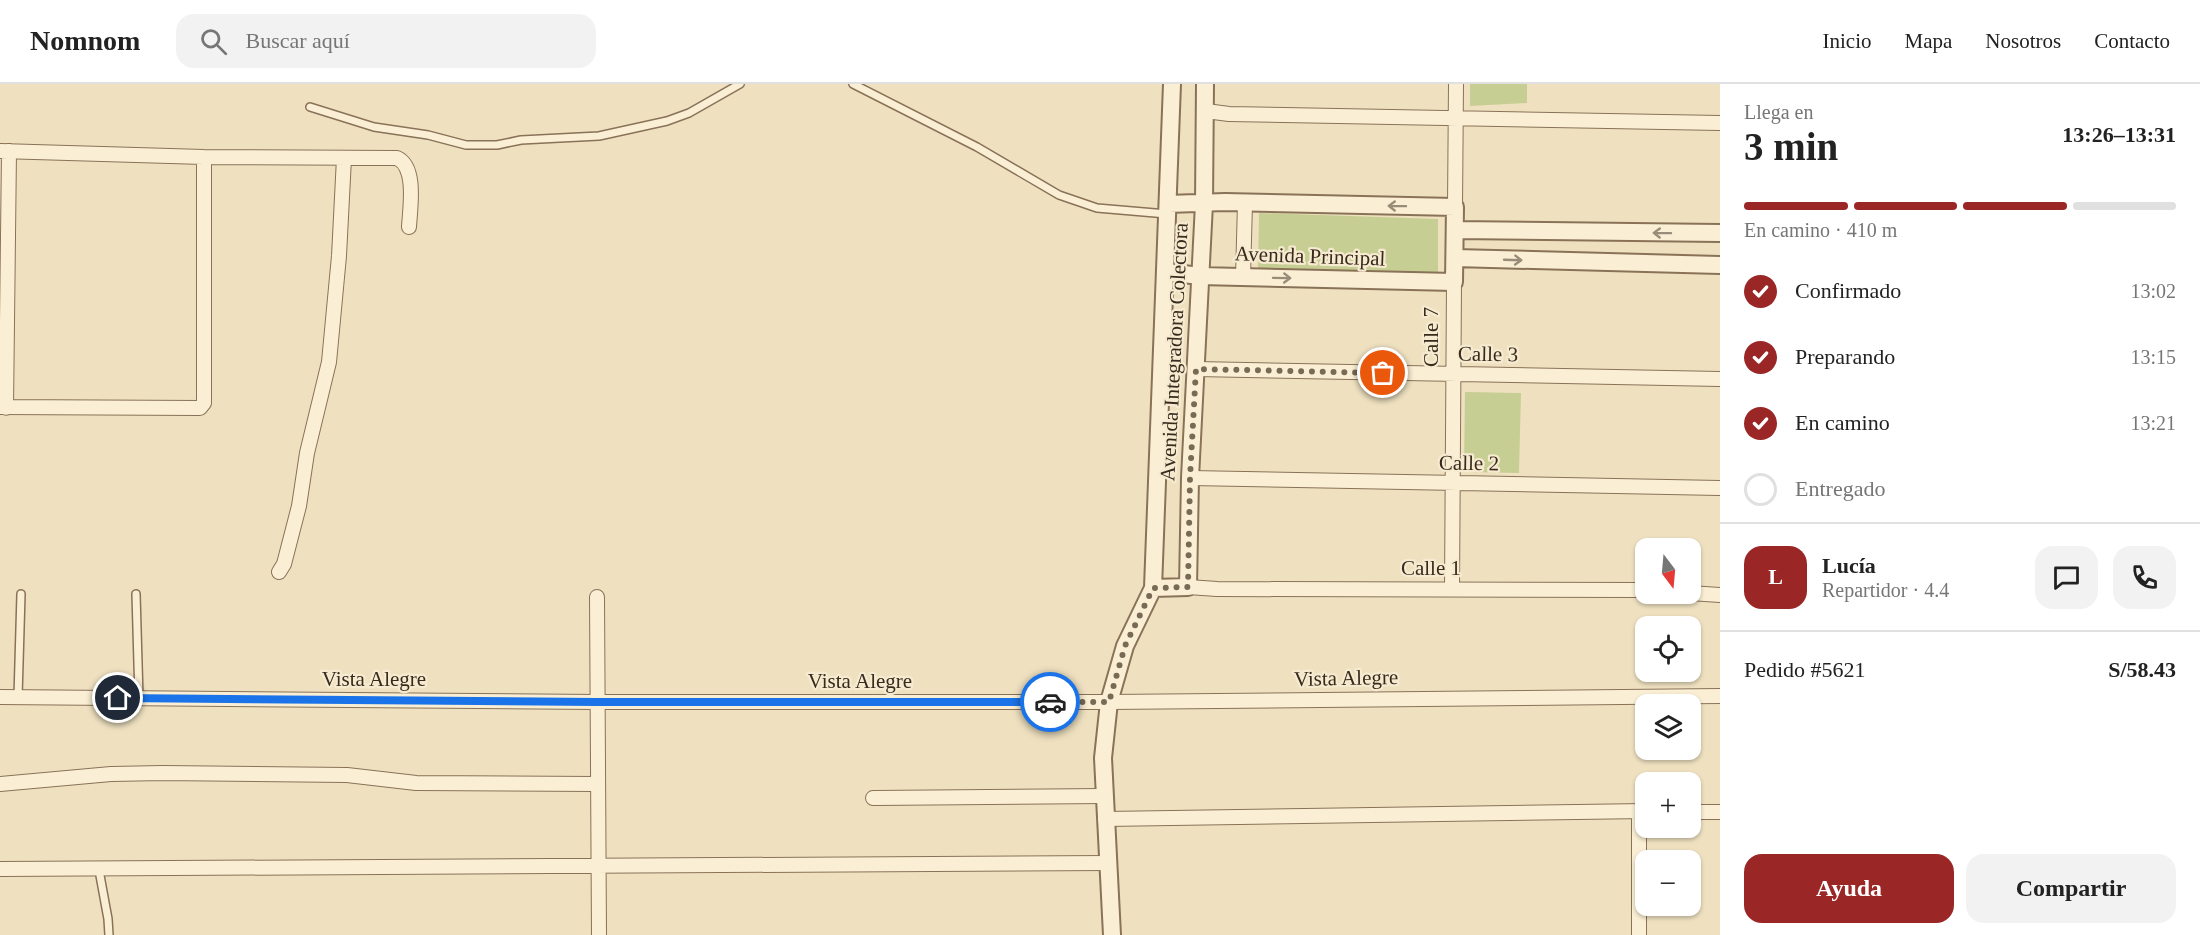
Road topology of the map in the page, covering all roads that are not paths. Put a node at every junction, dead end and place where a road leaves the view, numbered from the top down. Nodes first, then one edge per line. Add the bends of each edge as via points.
1 (740, 84) edge
2 (853, 84) edge
3 (1172, 84) edge
4 (1205, 84) edge
5 (1456, 84) edge
6 (310, 107) dead end
7 (1206, 111) junction
8 (1456, 118) junction
9 (1720, 123) edge
10 (4, 151) edge
11 (204, 157) junction
12 (344, 158) junction
13 (1245, 203) junction
14 (1204, 204) junction
15 (1455, 207) junction
16 (1168, 209) junction
17 (409, 227) dead end
18 (1455, 230) junction
19 (1720, 233) edge
20 (1455, 258) junction
21 (1720, 266) edge
22 (1166, 272) junction
23 (1200, 276) junction
24 (1243, 277) junction
25 (1454, 282) junction
26 (1196, 369) junction
27 (1454, 374) junction
28 (1720, 379) edge
29 (3, 408) edge
30 (1190, 478) junction
31 (1453, 483) junction
32 (1720, 488) edge
33 (279, 572) dead end
34 (1188, 587) junction
35 (1153, 588) junction
36 (1452, 589) junction
37 (1635, 590) edge
38 (21, 594) dead end
39 (136, 594) dead end
40 (1701, 594) edge
41 (1720, 595) edge
42 (597, 597) dead end
43 (1720, 696) edge
44 (0, 697) edge
45 (18, 697) junction
46 (139, 698) junction
47 (597, 702) junction
48 (1109, 702) junction
49 (0, 783) edge
50 (596, 784) junction
51 (1104, 796) junction
52 (873, 798) dead end
53 (1635, 811) edge
54 (1701, 812) edge
55 (1720, 812) edge
56 (1105, 819) junction
57 (1641, 838) edge
58 (1109, 863) junction
59 (599, 865) junction
60 (0, 869) edge
61 (99, 870) junction
62 (109, 935) edge
63 (599, 935) edge
64 (1112, 935) edge
65 (1639, 935) edge

1 - 6 lane via 667,121 599,136 497,145 466,145 374,127
2 - 16 lane via 978,147 1059,195 1097,208
3 - 16 street, Avenida Integradora Colectora
4 - 7 street, Avenida Integradora Colectora
5 - 8 street, Calle 7
7 - 8 street
7 - 14 street, Avenida Integradora Colectora
8 - 9 street
8 - 15 street, Calle 7
10 - 11 street
10 - 29 street
11 - 12 street
11 - 29 street via 204,403 200,408
12 - 17 street via 404,161 410,181
12 - 33 street via 329,362 298,506
13 - 14 street
15 -> 13 street
13 - 24 street
14 - 16 street
14 - 23 street, Avenida Integradora Colectora
15 - 18 street, Calle 7
16 - 22 street, Avenida Integradora Colectora
19 -> 18 street
18 - 20 street, Calle 7
20 -> 21 street
20 - 25 street, Calle 7
22 - 23 street, Avenida Principal
22 - 35 street, Avenida Integradora Colectora
23 - 24 street, Avenida Principal
23 - 26 street, Avenida Integradora Colectora
24 -> 25 street, Avenida Principal
25 - 27 street, Calle 7
26 - 27 street, Calle 3
26 - 30 street, Avenida Integradora Colectora
27 - 28 street, Calle 3
27 - 31 street, Calle 7
30 - 31 street, Calle 2
30 - 34 street, Avenida Integradora Colectora
31 - 32 street, Calle 2
31 - 36 street, Calle 7
34 - 35 street
34 - 36 street, Calle 1
35 - 48 street, Avenida Integradora Colectora via 1125,646
36 - 37 street, Calle 1
38 - 45 lane
39 - 46 lane
40 - 41 street
42 - 47 street
43 - 48 street, Vista Alegre
44 - 45 street, Vista Alegre
45 - 46 street, Vista Alegre
46 - 47 street, Vista Alegre
47 - 48 street, Vista Alegre
47 - 50 street
48 - 51 street, Avenida Integradora Colectora via 1103,758
49 - 50 street via 164,773 347,776 416,783
50 - 59 street
51 - 52 street
51 - 56 street, Avenida Integradora Colectora
53 - 56 street
54 - 55 street
56 - 58 street, Avenida Integradora Colectora
57 - 65 street
58 - 59 street
58 - 64 street, Avenida Integradora Colectora
59 - 61 street
59 - 63 street
60 - 61 street
61 - 62 lane

